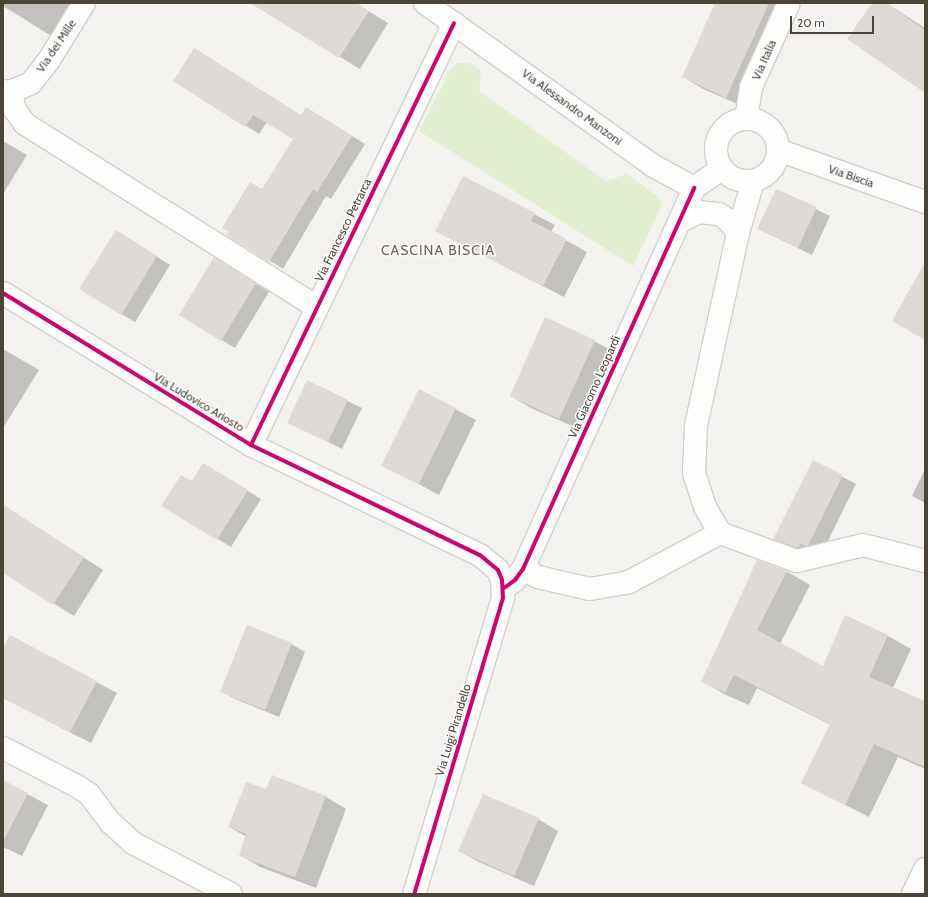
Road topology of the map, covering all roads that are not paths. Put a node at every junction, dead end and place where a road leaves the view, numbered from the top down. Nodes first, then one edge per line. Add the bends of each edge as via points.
1 (84, 3) edge
2 (425, 3) edge
3 (789, 3) edge
4 (454, 23) junction
5 (6, 91) edge
6 (746, 119) junction
7 (778, 150) junction
8 (721, 169) junction
9 (753, 181) junction
10 (694, 188) junction
11 (925, 202) edge
12 (679, 222) junction
13 (738, 233) junction
14 (3, 293) edge
15 (317, 307) junction
16 (251, 446) junction
17 (720, 533) junction
18 (925, 561) edge
19 (523, 569) junction
20 (501, 579) junction
21 (3, 748) edge
22 (925, 869) edge
23 (231, 894) edge
24 (414, 894) edge
25 (913, 894) edge

1 - 5 street, Via dei Mille via 49,60 31,83
2 - 4 street, Via Alessandro Manzoni
3 - 6 street, Via Italia via 751,87
4 - 10 street, Via Alessandro Manzoni via 652,165
4 - 15 street, Via Francesco Petrarca
5 - 15 street via 25,124
6 - 7 street via 756,120 765,125 772,132
6 - 8 street via 728,125 716,141 716,160
7 - 9 street via 771,170
7 - 11 street, Via Biscia
8 - 9 street via 736,180
8 - 10 street
9 - 13 street
10 - 12 street, Via Giacomo Leopardi
12 - 13 street via 699,212 720,214
12 - 19 street, Via Giacomo Leopardi
13 - 17 street via 696,426 694,473 705,507
14 - 16 street, Via Ludovico Ariosto
15 - 16 street, Via Francesco Petrarca
16 - 20 street, Via Ludovico Ariosto via 480,555
17 - 18 street via 797,561 864,545
17 - 19 street via 629,582 590,589 538,577
19 - 20 street, Via Giacomo Leopardi via 515,580
20 - 24 street, Via Luigi Pirandello via 503,598
21 - 23 street via 89,794 111,823 133,843
22 - 25 street

